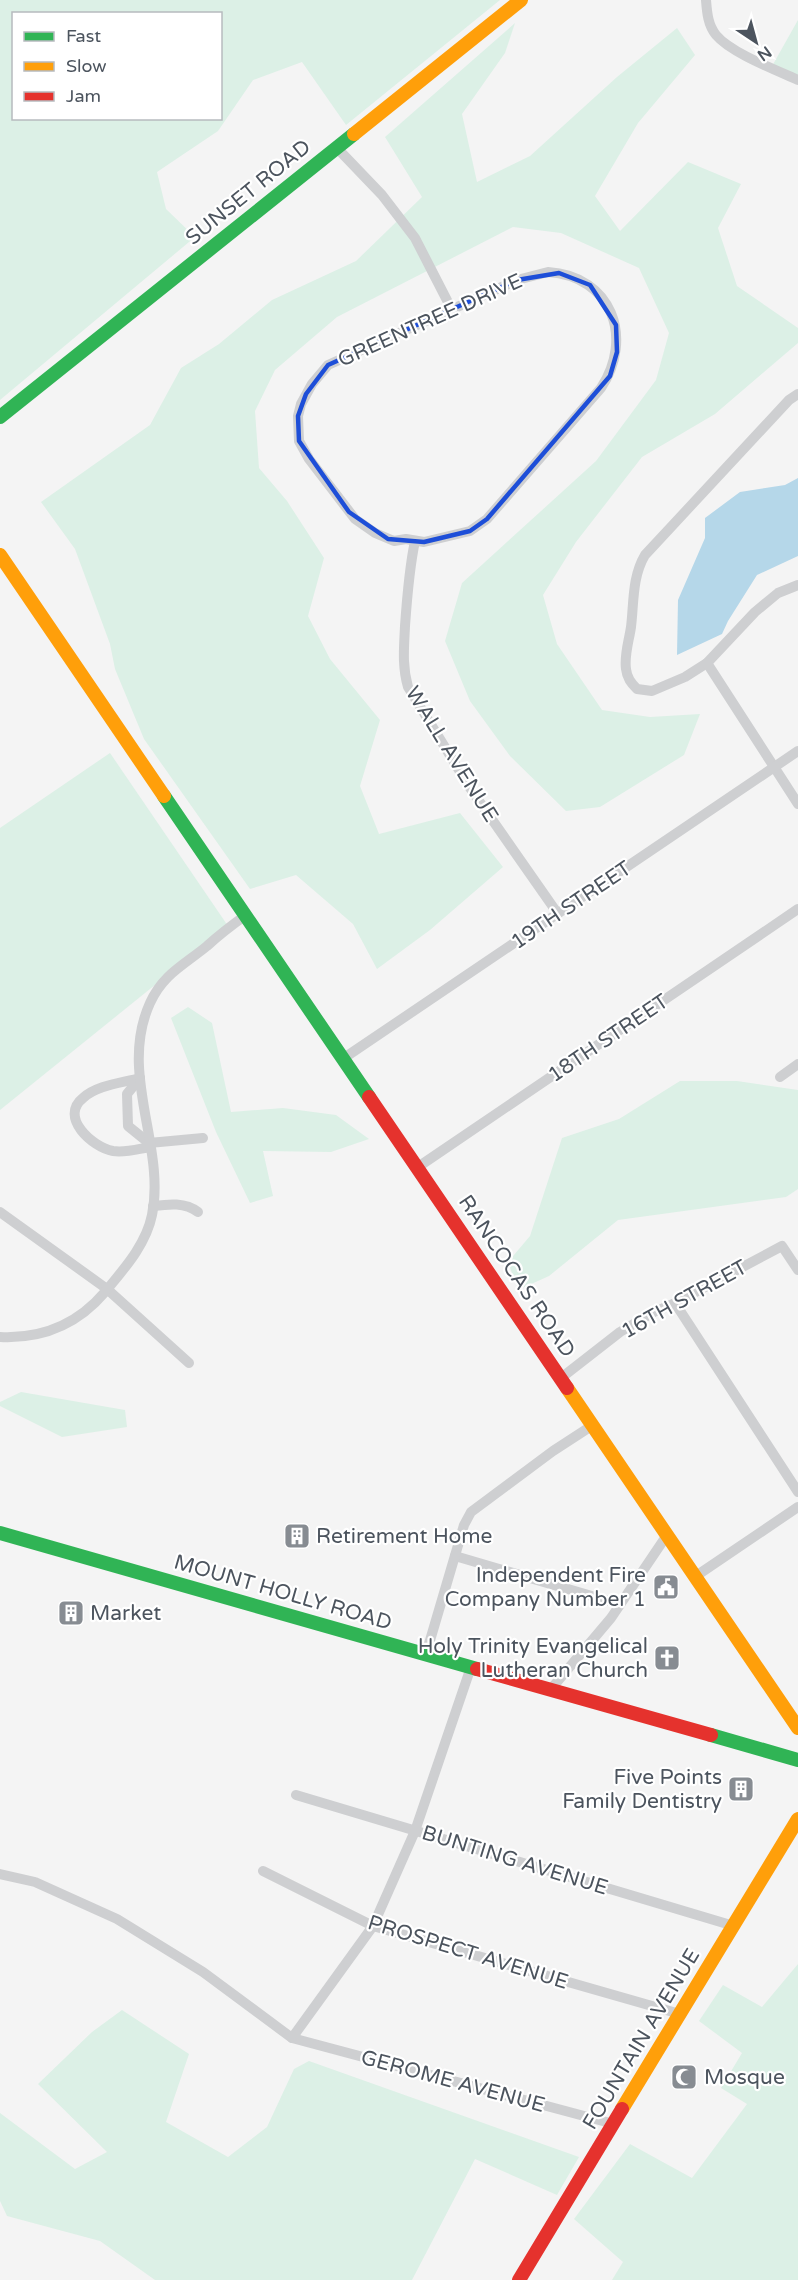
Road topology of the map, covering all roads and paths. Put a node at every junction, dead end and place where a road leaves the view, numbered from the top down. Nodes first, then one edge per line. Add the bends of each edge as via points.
1 (521, 0) edge
2 (706, 0) edge
3 (798, 80) edge
4 (337, 147) junction
5 (452, 310) junction
6 (798, 394) edge
7 (0, 417) edge
8 (415, 541) junction
9 (0, 555) edge
10 (798, 585) edge
11 (706, 663) junction
12 (798, 751) edge
13 (774, 767) junction
14 (798, 804) edge
15 (798, 909) edge
16 (558, 914) junction
17 (246, 915) junction
18 (345, 1058) junction
19 (798, 1064) edge
20 (780, 1077) dead end
21 (140, 1078) junction
22 (203, 1138) dead end
23 (149, 1145) junction
24 (418, 1167) junction
25 (153, 1206) junction
26 (0, 1212) edge
27 (198, 1212) dead end
28 (798, 1270) edge
29 (107, 1289) junction
30 (675, 1303) junction
31 (0, 1337) edge
32 (189, 1363) dead end
33 (561, 1378) junction
34 (593, 1425) junction
35 (798, 1492) edge
36 (798, 1507) edge
37 (0, 1533) edge
38 (668, 1534) junction
39 (455, 1556) junction
40 (696, 1576) junction
41 (619, 1604) junction
42 (426, 1654) junction
43 (471, 1667) junction
44 (550, 1689) junction
45 (798, 1728) edge
46 (798, 1760) edge
47 (296, 1795) dead end
48 (798, 1819) edge
49 (415, 1831) junction
50 (263, 1871) dead end
51 (0, 1874) edge
52 (373, 1926) junction
53 (734, 1926) junction
54 (680, 2014) junction
55 (292, 2038) junction
56 (614, 2124) junction
57 (519, 2280) edge

1 - 4 main road, SUNSET ROAD
2 - 3 street via 708,18 717,35 743,54
4 - 5 street via 415,238
4 - 7 main road, SUNSET ROAD
5 - 8 street, GREENTREE DRIVE via 328,365 306,394 298,416 298,441 349,512 381,536 394,541
5 - 8 street, GREENTREE DRIVE via 517,280 559,273 590,285 613,313 617,352 610,376 601,388 487,519 470,531
6 - 11 street via 652,546 640,564 626,657 627,677 642,691 652,691
8 - 16 street, WALL AVENUE via 403,645 408,687 470,788
9 - 17 main road, RANCOCAS ROAD
10 - 11 street via 778,593 755,612
11 - 13 street
12 - 13 street, 19TH STREET
13 - 14 street
13 - 16 street, 19TH STREET
15 - 24 street, 18TH STREET
16 - 18 street, 19TH STREET
17 - 18 main road, RANCOCAS ROAD
17 - 21 street via 175,968 157,991 142,1032
18 - 24 main road, RANCOCAS ROAD
19 - 20 street
21 - 23 street
21 - 23 street via 127,1094 128,1126
21 - 23 street via 86,1095 77,1103 75,1116 83,1133 106,1149 121,1151
22 - 23 street
23 - 25 street
24 - 33 main road, RANCOCAS ROAD
25 - 27 street via 176,1204
25 - 29 street via 140,1245
26 - 29 street
28 - 30 street, 16TH STREET via 782,1246
29 - 31 street via 68,1324 36,1335
29 - 32 street
30 - 33 street, 16TH STREET via 620,1332
30 - 35 street
33 - 34 main road, RANCOCAS ROAD
34 - 38 main road, RANCOCAS ROAD
34 - 39 street via 476,1506 464,1525
36 - 40 street
37 - 42 main road, MOUNT HOLLY ROAD
38 - 40 main road, RANCOCAS ROAD
38 - 41 street
39 - 41 street
39 - 42 street
40 - 45 main road, RANCOCAS ROAD
41 - 44 street
42 - 43 main road, MOUNT HOLLY ROAD
43 - 44 main road, MOUNT HOLLY ROAD
43 - 49 street
44 - 46 main road, MOUNT HOLLY ROAD
47 - 49 street, BUNTING AVENUE
48 - 53 main road, FOUNTAIN AVENUE
49 - 52 street
49 - 53 street, BUNTING AVENUE
50 - 52 street, PROSPECT AVENUE
51 - 55 street via 34,1882 117,1919 203,1972
52 - 54 street, PROSPECT AVENUE
52 - 55 street
53 - 54 main road, FOUNTAIN AVENUE
54 - 56 main road, FOUNTAIN AVENUE
55 - 56 street, GEROME AVENUE
56 - 57 main road, FOUNTAIN AVENUE

